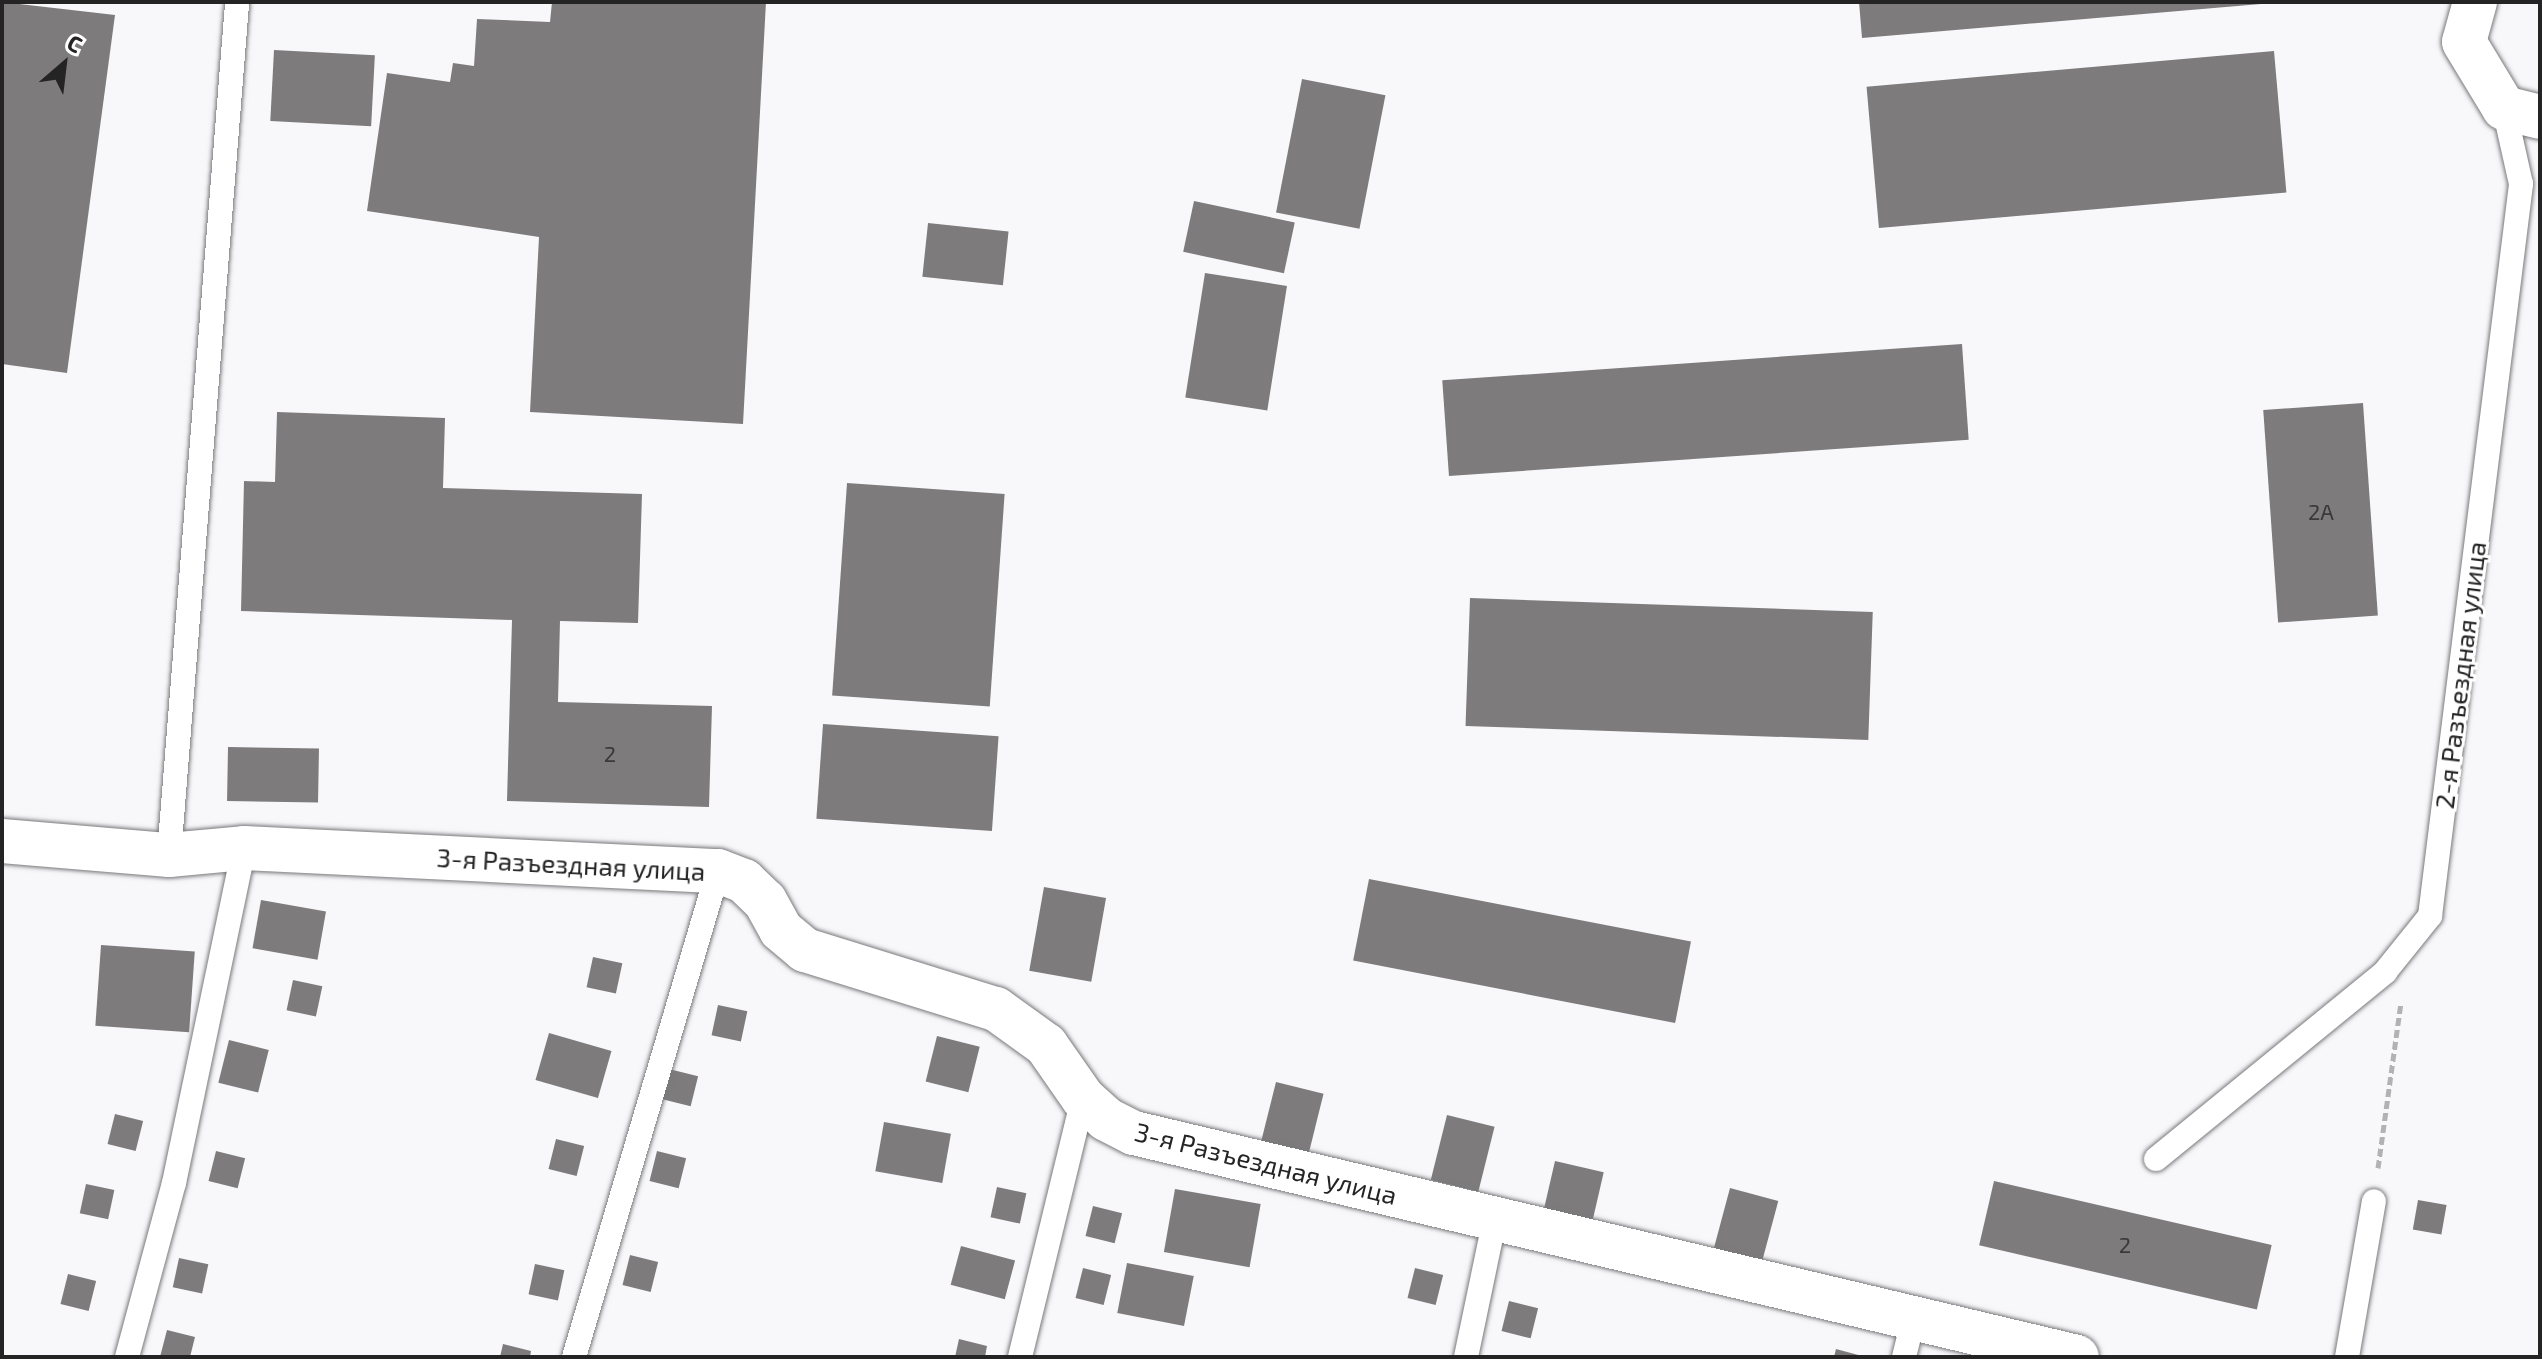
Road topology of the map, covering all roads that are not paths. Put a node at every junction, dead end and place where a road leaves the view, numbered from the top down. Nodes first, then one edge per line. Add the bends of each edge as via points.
1 (2475, 2) edge
2 (237, 5) dead end
3 (2522, 112) edge
4 (2, 841) edge
5 (244, 848) junction
6 (169, 855) junction
7 (718, 871) junction
8 (1083, 1098) junction
9 (2156, 1159) dead end
10 (2374, 1201) road end
11 (1495, 1218) junction
12 (1909, 1339) edge
13 (127, 1357) edge
14 (574, 1357) edge
15 (1020, 1357) edge
16 (1466, 1357) edge
17 (2077, 1357) edge
18 (2347, 1357) edge

1 - 3 street via 2464,42
2 - 6 lane
3 - 9 lane, 2-я Разъездная улица via 2521,184 2430,916 2385,972
4 - 6 street, 3-я Разъездная улица
5 - 6 street, 3-я Разъездная улица
5 - 7 street, 3-я Разъездная улица
5 - 13 lane via 174,1183
7 - 8 street, 3-я Разъездная улица via 744,881 765,901 781,930 805,950 996,1009 1046,1045
7 - 14 lane
8 - 11 street, 3-я Разъездная улица via 1106,1119 1134,1133
8 - 15 lane
10 - 18 lane
11 - 12 street, 3-я Разъездная улица
11 - 16 lane
12 - 17 street, 3-я Разъездная улица

